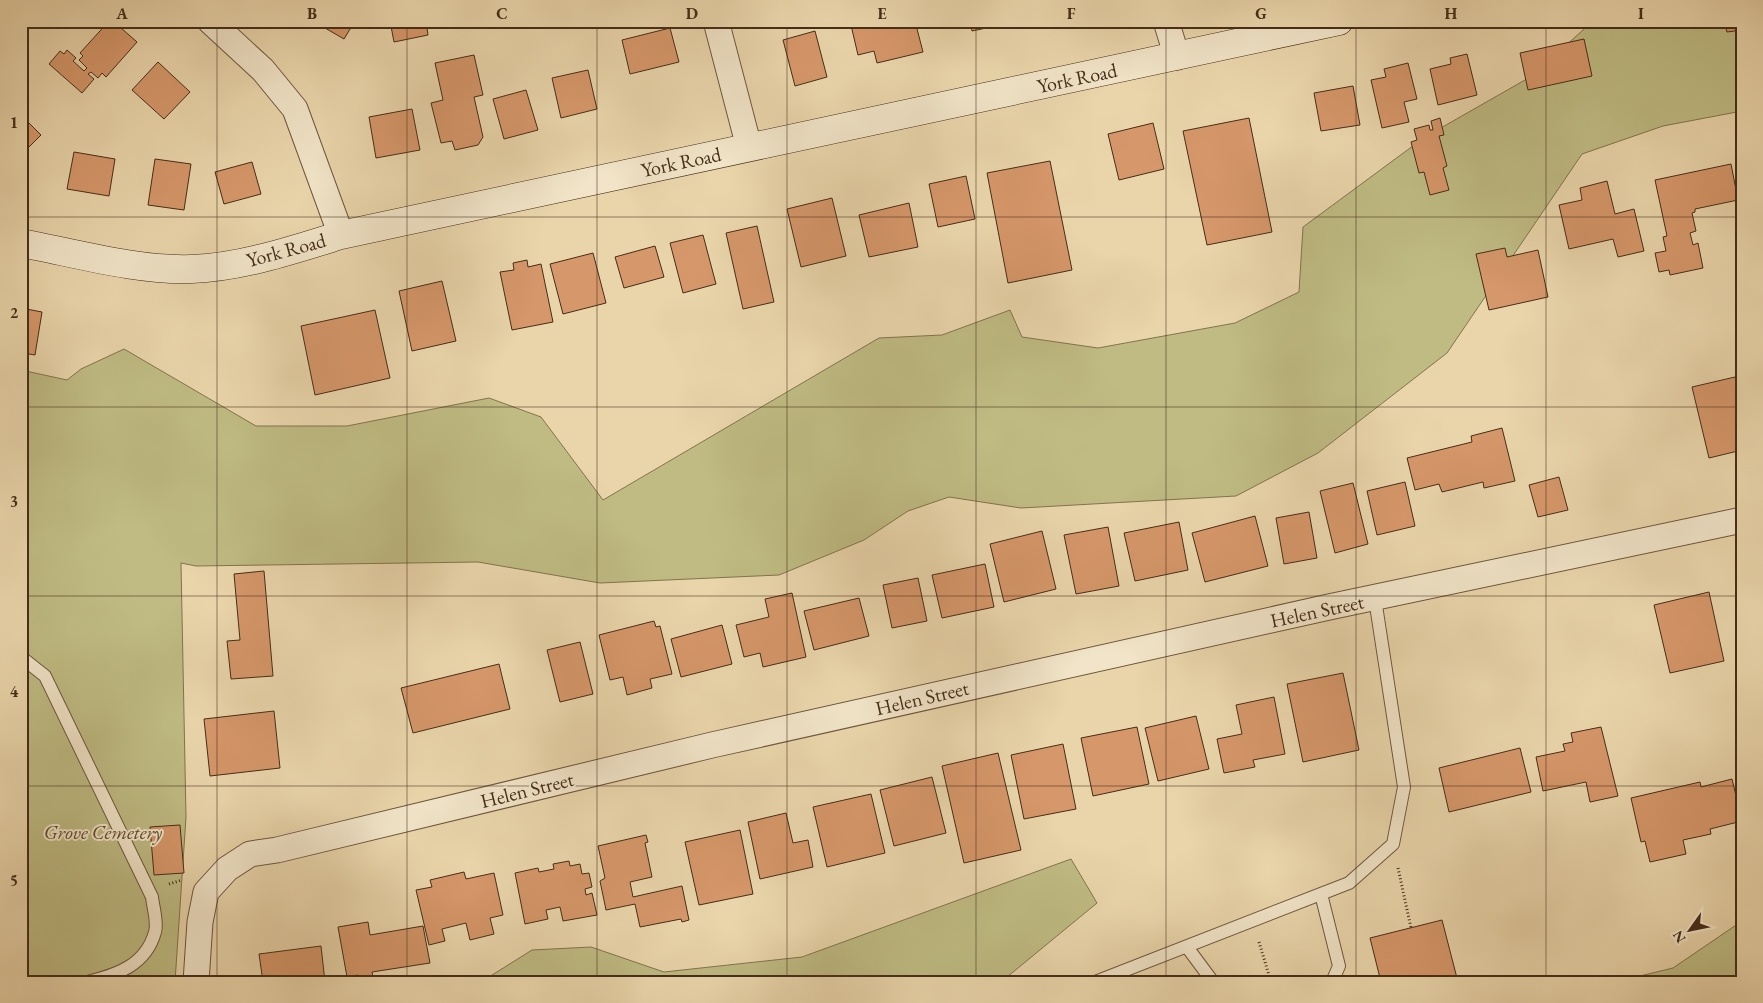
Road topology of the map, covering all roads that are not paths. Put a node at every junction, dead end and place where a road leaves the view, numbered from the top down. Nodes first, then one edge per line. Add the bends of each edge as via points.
1 (210, 21) edge
2 (716, 21) edge
3 (1166, 21) edge
4 (1339, 21) edge
5 (1177, 58) junction
6 (749, 147) junction
7 (341, 235) junction
8 (21, 243) edge
9 (1742, 520) edge
10 (1375, 599) junction
11 (21, 657) edge
12 (1321, 894) junction
13 (1188, 947) junction
14 (87, 982) edge
15 (196, 982) edge
16 (1095, 982) edge
17 (1213, 982) edge
18 (1332, 982) edge

1 - 7 street via 262,70 296,109
2 - 6 street
3 - 5 street
4 - 5 street, York Road
5 - 6 street, York Road
6 - 7 street, York Road
7 - 8 street, York Road via 233,264 192,269 150,267
9 - 10 street, Helen Street
10 - 12 lane via 1404,787 1393,844 1349,884
10 - 15 street, Helen Street via 722,743 250,854 227,869 206,892 200,922
11 - 14 lane via 45,676 152,897 156,931 144,957 114,976
12 - 13 lane
12 - 18 lane via 1339,966
13 - 16 lane
13 - 17 lane

